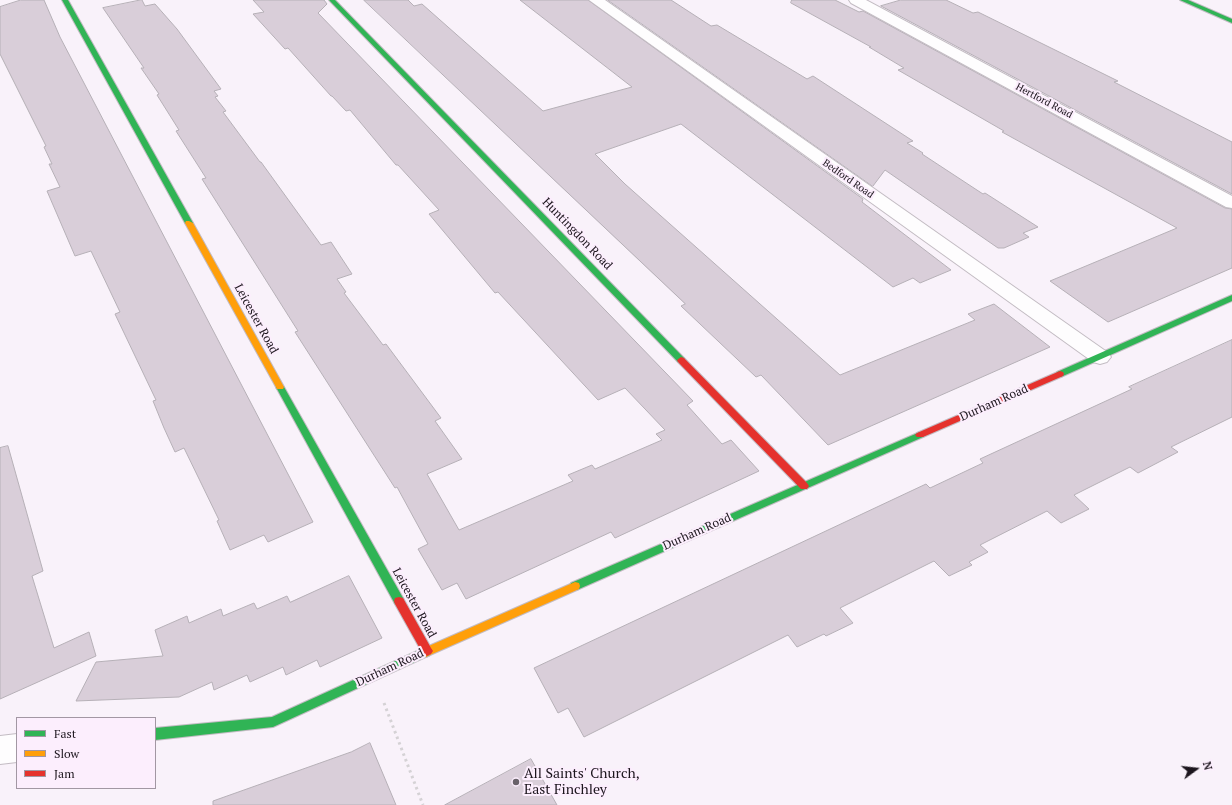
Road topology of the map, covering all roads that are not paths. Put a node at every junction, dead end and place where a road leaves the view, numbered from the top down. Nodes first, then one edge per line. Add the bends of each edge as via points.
1 (65, 0) edge
2 (332, 0) edge
3 (596, 0) edge
4 (856, 0) edge
5 (1183, 0) edge
6 (1232, 20) edge
7 (1232, 203) edge
8 (1232, 298) edge
9 (1100, 357) junction
10 (804, 486) junction
11 (427, 650) junction
12 (156, 734) edge
13 (16, 748) edge
14 (0, 750) edge

1 - 11 street, Leicester Road
2 - 10 street, Huntingdon Road
3 - 9 street, Bedford Road
4 - 7 street, Hertford Road
5 - 6 street
8 - 9 street, Durham Road
9 - 10 street, Durham Road
10 - 11 street, Durham Road
11 - 12 street, Durham Road via 273,722
13 - 14 street

